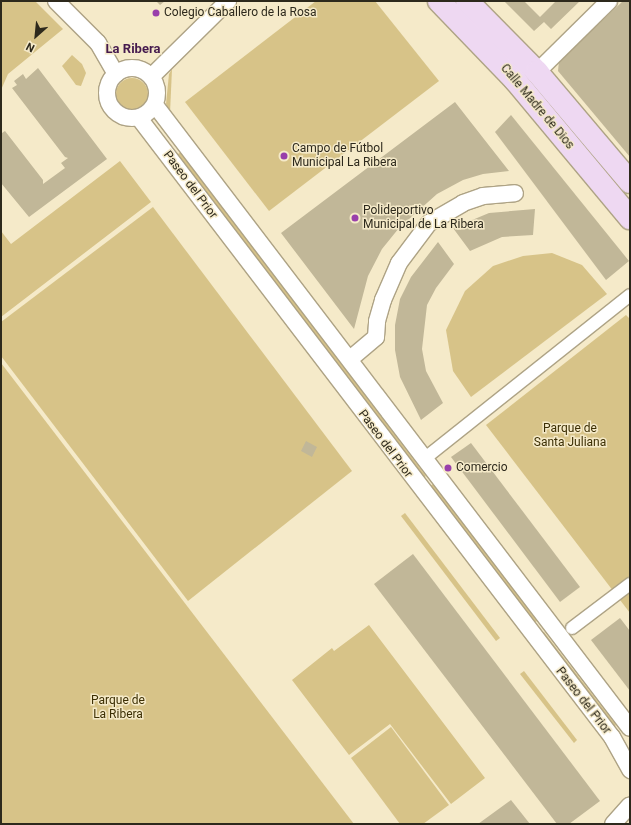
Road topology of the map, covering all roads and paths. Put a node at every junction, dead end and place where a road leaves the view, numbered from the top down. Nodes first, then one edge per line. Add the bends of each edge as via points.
1 (56, 1) edge
2 (228, 1) edge
3 (439, 1) edge
4 (467, 1) edge
5 (609, 1) edge
6 (537, 72) junction
7 (116, 74) junction
8 (152, 76) junction
9 (155, 105) junction
10 (139, 118) junction
11 (630, 182) edge
12 (515, 192) dead end
13 (630, 218) edge
14 (630, 295) edge
15 (350, 359) junction
16 (424, 459) junction
17 (630, 584) edge
18 (572, 628) dead end
19 (630, 728) edge
20 (630, 770) edge
21 (630, 796) edge
22 (630, 805) edge
23 (613, 824) edge

1 - 7 street via 98,43
2 - 8 street
3 - 13 main road, Calle Madre de Dios via 515,80
4 - 6 main road, Calle Madre de Dios
5 - 6 street
6 - 11 main road, Calle Madre de Dios
7 - 8 street via 130,68 138,68
7 - 10 street via 107,88 110,105 122,117
8 - 9 street via 158,90
9 - 10 street via 146,115
9 - 15 street, Paseo del Prior
10 - 20 street, Paseo del Prior via 612,737
12 - 15 street via 483,196 463,203 429,223 400,263 383,300 376,337
14 - 16 street
15 - 16 street, Paseo del Prior
16 - 19 street, Paseo del Prior
17 - 18 street
21 - 22 street
22 - 23 street

